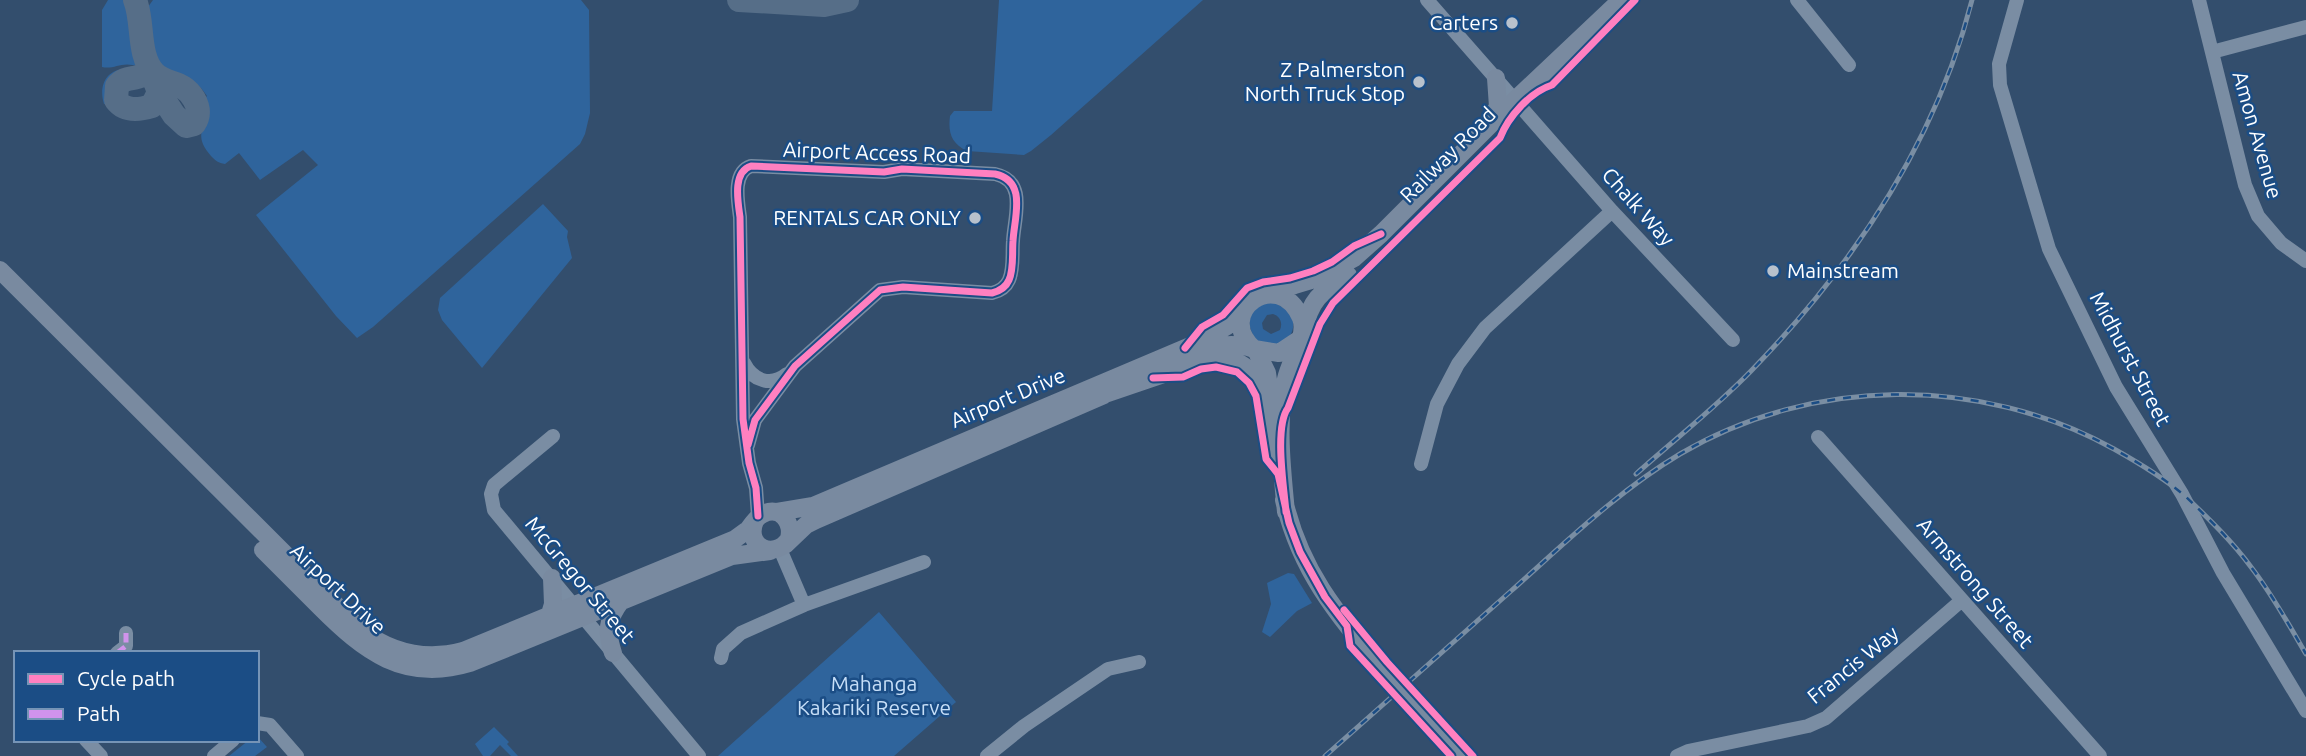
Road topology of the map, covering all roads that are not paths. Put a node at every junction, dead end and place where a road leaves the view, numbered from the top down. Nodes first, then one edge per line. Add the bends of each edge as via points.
1 (1427, 0) edge
2 (1622, 0) edge
3 (1797, 0) edge
4 (2017, 0) edge
5 (2199, 0) edge
6 (2306, 27) edge
7 (2212, 52) junction
8 (1849, 65) dead end
9 (1496, 78) junction
10 (1518, 104) junction
11 (1429, 185) junction
12 (1612, 211) junction
13 (2306, 261) edge
14 (0, 270) edge
15 (0, 287) edge
16 (1249, 302) junction
17 (1302, 335) junction
18 (1733, 340) dead end
19 (1255, 350) junction
20 (744, 363) junction
21 (795, 366) junction
22 (1105, 394) junction
23 (553, 436) dead end
24 (1818, 437) dead end
25 (748, 445) junction
26 (1421, 464) dead end
27 (1278, 474) junction
28 (1286, 512) junction
29 (766, 515) junction
30 (780, 548) junction
31 (924, 562) dead end
32 (552, 578) junction
33 (1962, 600) junction
34 (621, 601) junction
35 (804, 604) junction
36 (577, 611) junction
37 (550, 614) junction
38 (126, 633) dead end
39 (120, 651) edge
40 (613, 653) junction
41 (720, 658) dead end
42 (1139, 662) dead end
43 (2306, 711) edge
44 (259, 723) edge
45 (88, 742) edge
46 (231, 742) edge
47 (101, 756) edge
48 (214, 756) edge
49 (297, 756) edge
50 (699, 756) edge
51 (987, 756) edge
52 (1460, 756) edge
53 (1677, 756) edge
54 (2100, 756) edge

1 - 9 street, Chalk Way
2 - 10 main road, Railway Road
3 - 8 street
4 - 43 street, Midhurst Street via 1999,64 2000,85 2049,249 2116,387
5 - 7 street, Amon Avenue
6 - 7 street
7 - 13 street, Amon Avenue via 2245,185 2258,216 2281,243
9 - 10 street, Chalk Way
9 - 11 main road via 1498,107 1493,115
10 - 11 main road, Railway Road
10 - 12 street, Chalk Way
10 - 17 main road, Railway Road via 1370,256 1318,295
11 - 16 main road, Railway Road via 1345,264 1305,283 1260,292
12 - 18 street, Chalk Way
12 - 26 street via 1485,328 1458,363 1437,404
14 - 37 main road, Airport Drive via 370,637 408,653 436,656 476,646
15 - 36 main road, Airport Drive via 344,631 377,656 417,668 458,667
16 - 17 main road via 1269,294 1287,300 1302,321
16 - 19 main road via 1242,332
16 - 29 main road, Airport Drive via 1227,326 1202,341 805,509
17 - 19 main road via 1279,353
17 - 28 main road, Railway Road via 1288,370 1282,403
19 - 22 main road, Airport Drive via 1231,344 1212,347
19 - 27 main road, Railway Road via 1271,390
20 - 21 street via 755,377 768,382 783,378
20 - 21 street, Airport Access Road via 738,203 739,177 745,168 995,174 1012,183 1016,223 1011,275 1003,288 992,293 884,289
20 - 25 street, Airport Access Road via 743,419
21 - 25 street, Airport Access Road via 755,420
22 - 27 main road via 1205,360 1236,363 1261,386
22 - 30 main road, Airport Drive via 816,520
23 - 32 street, McGregor Street via 494,485 491,495 494,510
24 - 33 street, Armstrong Street
25 - 29 street, Airport Access Road via 750,470
27 - 28 main road, Railway Road
28 - 52 main road, Railway Road, bridge via 1300,552 1325,597
29 - 30 main road via 783,515 790,526 789,539
29 - 30 main road via 752,526 753,539 762,548
29 - 36 main road, Airport Drive via 734,539
30 - 34 main road, Airport Drive via 732,556
30 - 35 street
31 - 35 street
32 - 36 street, McGregor Street
32 - 37 main road
33 - 53 street, Francis Way via 1826,718
33 - 54 street, Armstrong Street
34 - 36 main road, Airport Drive
34 - 40 main road via 608,621
35 - 41 street via 741,633
36 - 37 main road, Airport Drive
36 - 40 street, McGregor Street
38 - 39 street via 126,646
40 - 50 street, McGregor Street
42 - 51 street via 1108,669
44 - 49 street via 270,725
45 - 47 street
46 - 48 street

